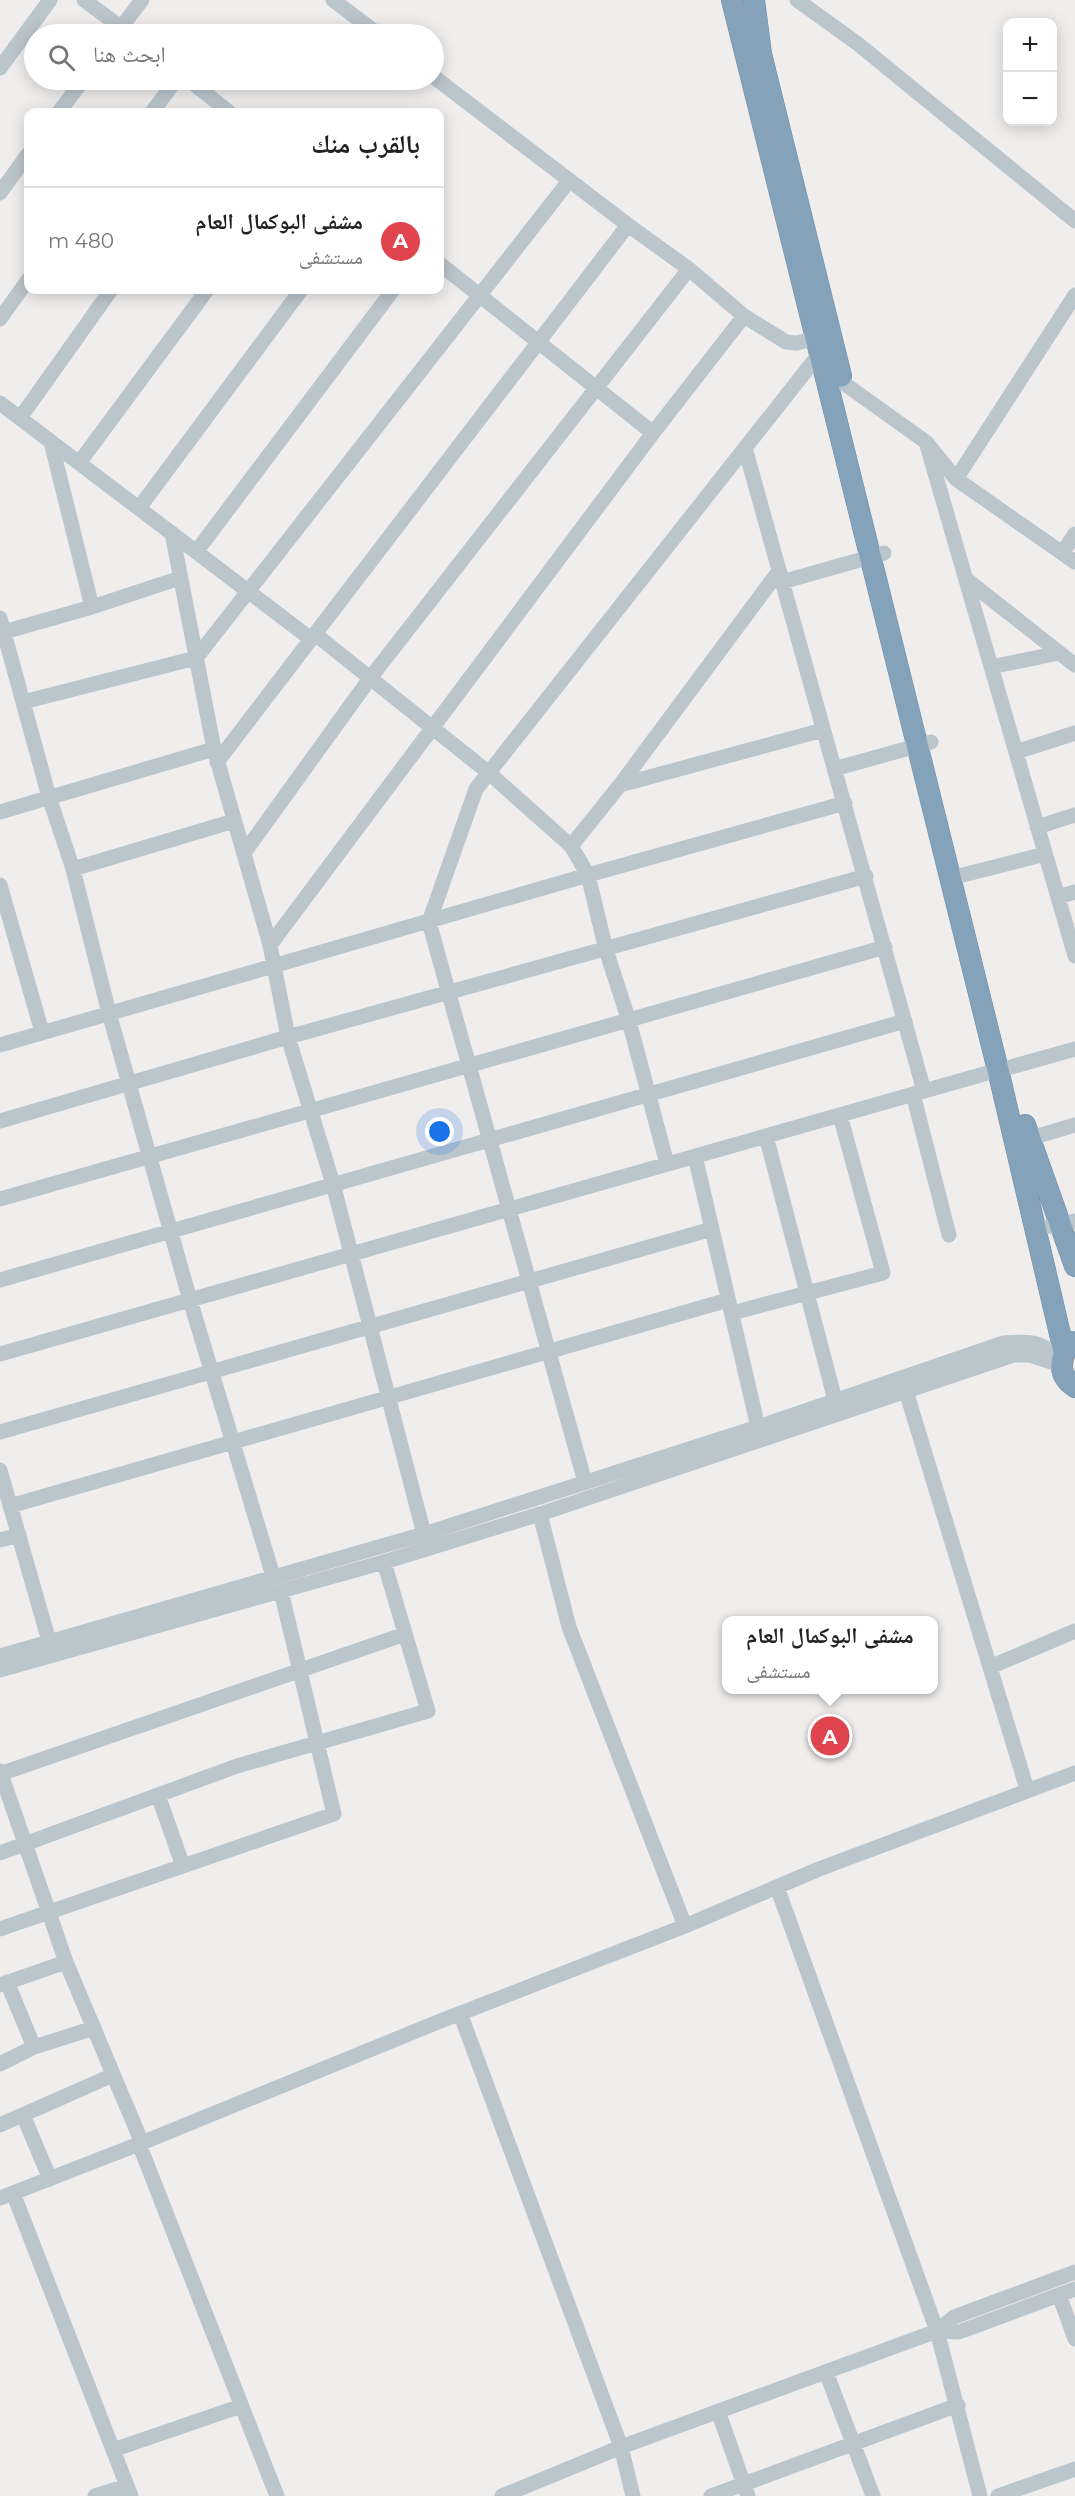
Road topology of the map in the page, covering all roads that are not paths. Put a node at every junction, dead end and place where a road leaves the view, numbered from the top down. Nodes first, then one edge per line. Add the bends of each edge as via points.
1 (50, 0) edge
2 (84, 0) edge
3 (142, 0) edge
4 (333, 0) edge
5 (732, 0) edge
6 (754, 0) edge
7 (797, 0) edge
8 (32, 24) edge
9 (112, 24) edge
10 (127, 24) edge
11 (365, 24) edge
12 (24, 35) edge
13 (0, 68) edge
14 (444, 85) edge
15 (76, 90) edge
16 (168, 90) edge
17 (202, 90) edge
18 (62, 108) edge
19 (155, 108) edge
20 (224, 108) edge
21 (24, 160) edge
22 (569, 181) junction
23 (0, 193) edge
24 (1075, 221) edge
25 (628, 225) junction
26 (444, 267) edge
27 (689, 269) junction
28 (24, 286) edge
29 (108, 294) edge
30 (204, 294) edge
31 (298, 294) edge
32 (390, 294) edge
33 (480, 294) junction
34 (1075, 295) edge
35 (744, 316) junction
36 (0, 319) edge
37 (537, 343) junction
38 (825, 344) junction
39 (835, 383) junction
40 (594, 388) junction
41 (0, 403) edge
42 (20, 418) junction
43 (652, 432) junction
44 (51, 442) junction
45 (926, 442) junction
46 (745, 448) junction
47 (79, 463) junction
48 (956, 479) junction
49 (139, 508) junction
50 (172, 533) junction
51 (1075, 534) edge
52 (196, 552) junction
53 (877, 554) junction
54 (1069, 557) edge
55 (780, 576) junction
56 (180, 578) junction
57 (967, 580) junction
58 (248, 592) junction
59 (92, 607) junction
60 (2, 625) edge
61 (313, 637) junction
62 (1059, 653) junction
63 (196, 658) junction
64 (1075, 665) edge
65 (991, 667) junction
66 (371, 677) junction
67 (22, 702) junction
68 (433, 727) junction
69 (823, 730) junction
70 (1075, 733) edge
71 (924, 743) junction
72 (1016, 752) junction
73 (216, 755) junction
74 (834, 769) junction
75 (489, 773) junction
76 (620, 785) junction
77 (49, 797) junction
78 (845, 803) junction
79 (0, 812) edge
80 (1075, 815) edge
81 (234, 821) junction
82 (1037, 827) junction
83 (571, 846) junction
84 (244, 853) junction
85 (1045, 854) junction
86 (73, 869) junction
87 (588, 875) junction
88 (866, 876) junction
89 (957, 877) junction
90 (0, 885) edge
91 (1075, 892) edge
92 (1058, 897) junction
93 (429, 922) junction
94 (270, 945) junction
95 (885, 947) junction
96 (606, 950) junction
97 (1075, 956) edge
98 (275, 966) junction
99 (449, 993) junction
100 (109, 1013) junction
101 (629, 1021) junction
102 (905, 1021) junction
103 (42, 1032) junction
104 (288, 1037) junction
105 (0, 1045) edge
106 (1075, 1049) edge
107 (469, 1066) junction
108 (1005, 1069) junction
109 (129, 1084) junction
110 (919, 1093) junction
111 (649, 1094) junction
112 (311, 1112) junction
113 (840, 1115) junction
114 (0, 1121) edge
115 (1075, 1125) edge
116 (766, 1136) junction
117 (490, 1139) junction
118 (1028, 1139) junction
119 (695, 1156) junction
120 (150, 1158) junction
121 (667, 1164) junction
122 (333, 1184) junction
123 (0, 1199) edge
124 (509, 1209) junction
125 (1067, 1223) edge
126 (712, 1229) junction
127 (1036, 1229) junction
128 (171, 1231) junction
129 (949, 1235) dead end
130 (351, 1254) junction
131 (1075, 1266) edge
132 (0, 1280) edge
133 (529, 1281) junction
134 (806, 1294) junction
135 (190, 1300) junction
136 (730, 1306) junction
137 (370, 1326) junction
138 (549, 1351) junction
139 (1065, 1353) edge
140 (0, 1354) edge
141 (211, 1371) junction
142 (1075, 1388) edge
143 (906, 1391) junction
144 (388, 1397) junction
145 (835, 1400) junction
146 (758, 1426) junction
147 (0, 1432) edge
148 (232, 1442) junction
149 (0, 1470) edge
150 (585, 1482) junction
151 (10, 1506) junction
152 (540, 1514) junction
153 (424, 1534) junction
154 (19, 1535) junction
155 (0, 1540) edge
156 (384, 1562) junction
157 (273, 1576) junction
158 (281, 1591) junction
159 (1075, 1631) edge
160 (405, 1634) junction
161 (49, 1641) junction
162 (0, 1656) edge
163 (990, 1668) junction
164 (0, 1670) edge
165 (300, 1671) junction
166 (317, 1742) junction
167 (0, 1773) edge
168 (1075, 1773) edge
169 (1027, 1789) junction
170 (158, 1795) junction
171 (25, 1845) junction
172 (0, 1853) edge
173 (183, 1866) junction
174 (777, 1887) junction
175 (48, 1912) junction
176 (685, 1926) junction
177 (0, 1929) edge
178 (66, 1962) junction
179 (3, 1983) edge
180 (460, 2013) junction
181 (94, 2028) junction
182 (34, 2047) junction
183 (0, 2064) edge
184 (113, 2075) junction
185 (23, 2115) junction
186 (0, 2125) edge
187 (140, 2144) junction
188 (50, 2179) junction
189 (6, 2196) edge
190 (1075, 2272) edge
191 (1075, 2289) edge
192 (1059, 2295) junction
193 (937, 2331) junction
194 (1075, 2339) edge
195 (826, 2372) junction
196 (957, 2405) junction
197 (242, 2406) junction
198 (718, 2411) junction
199 (853, 2442) junction
200 (621, 2447) junction
201 (113, 2450) junction
202 (1075, 2469) edge
203 (746, 2489) edge
204 (129, 2491) edge
205 (95, 2496) edge
206 (277, 2496) edge
207 (502, 2496) edge
208 (633, 2496) edge
209 (711, 2496) edge
210 (873, 2496) edge
211 (980, 2496) edge
212 (998, 2496) edge

1 - 8 street
2 - 9 street
3 - 10 street
4 - 11 street
5 - 38 highway
6 - 38 highway via 761,54
7 - 24 street via 858,44
12 - 13 street
14 - 22 street
15 - 18 street
16 - 19 street
17 - 20 street
21 - 23 street
22 - 25 street
22 - 33 street
25 - 27 street
25 - 37 street
26 - 33 street
27 - 35 street
27 - 40 street
28 - 36 street
29 - 42 street
30 - 47 street
31 - 49 street
32 - 52 street
33 - 37 street
33 - 58 street
34 - 48 street
35 - 38 street via 786,342
35 - 43 street
37 - 40 street
37 - 61 street
38 - 39 highway
38 - 46 street
39 - 45 street
39 - 53 highway
40 - 43 street
40 - 66 street
41 - 42 street
42 - 44 street
43 - 68 street
44 - 47 street
44 - 59 street
45 - 48 street
45 - 57 street
46 - 55 street
46 - 75 street
47 - 49 street
48 - 54 street
49 - 50 street
50 - 52 street
50 - 56 street
51 - 54 street
52 - 58 street
53 - 55 street
53 - 71 highway
55 - 69 street
55 - 76 street
56 - 59 street
56 - 63 street
57 - 62 street
57 - 65 street
58 - 61 street
58 - 63 street
59 - 60 street
60 - 67 street
61 - 66 street
61 - 73 street
62 - 64 street
62 - 65 street
63 - 67 street
63 - 73 street
65 - 72 street
66 - 68 street
66 - 84 street
67 - 77 street
68 - 75 street
68 - 94 street
69 - 74 street
69 - 76 street
70 - 72 street
71 - 74 street
71 - 89 highway
72 - 82 street
73 - 77 street
73 - 81 street
74 - 78 street
75 - 83 street
75 - 93 street via 476,789
76 - 83 street
77 - 79 street
77 - 86 street
78 - 87 street
78 - 88 street
80 - 82 street
81 - 84 street
81 - 86 street
82 - 85 street
83 - 87 street
84 - 94 street
85 - 89 street
85 - 92 street
86 - 100 street
87 - 93 street
87 - 96 street
88 - 95 street
88 - 96 street
89 - 108 highway
90 - 103 street
91 - 92 street
92 - 97 street
93 - 98 street
93 - 99 street
94 - 98 street
95 - 101 street
95 - 102 street
96 - 99 street
96 - 101 street
98 - 100 street
98 - 104 street
99 - 104 street
99 - 107 street
100 - 103 street
100 - 109 street
101 - 107 street
101 - 111 street
102 - 110 street
102 - 111 street
103 - 105 street
104 - 109 street
104 - 112 street
106 - 108 street
107 - 112 street
107 - 117 street
108 - 110 street
108 - 118 highway
108 - 127 highway
109 - 114 street
109 - 120 street
110 - 113 street
110 - 129 street
111 - 117 street
111 - 121 street
112 - 120 street
112 - 122 street
113 - 116 street
113 - 134 street via 883,1274
115 - 118 street
116 - 119 street
116 - 134 street
117 - 122 street
117 - 124 street
118 - 125 highway
119 - 121 street
119 - 126 street
120 - 123 street
120 - 128 street
121 - 124 street
122 - 128 street
122 - 130 street
124 - 130 street
124 - 133 street
125 - 127 street
125 - 131 highway
126 - 133 street
126 - 136 street
127 - 139 highway
128 - 132 street
128 - 135 street
130 - 135 street
130 - 137 street
133 - 137 street
133 - 138 street
134 - 136 street
134 - 145 street
135 - 140 street
135 - 141 street
136 - 138 street
136 - 146 street
137 - 141 street
137 - 144 street
138 - 144 street
138 - 150 street
139 - 142 highway via 1066,1380
139 - 143 street via 1014,1355
139 - 145 street via 1026,1341 1004,1343
141 - 147 street
141 - 148 street
143 - 152 street
143 - 163 street
144 - 148 street
144 - 153 street
145 - 146 street
146 - 150 street
148 - 151 street
148 - 157 street
149 - 151 street
150 - 153 street
151 - 154 street
152 - 156 street
152 - 176 street via 569,1628
153 - 157 street
154 - 155 street
154 - 161 street
156 - 158 street
156 - 160 street
157 - 161 street
158 - 164 street
158 - 165 street
159 - 163 street
160 - 165 street
160 - 166 street via 428,1711
161 - 162 street
163 - 169 street
165 - 166 street
165 - 167 street
166 - 170 street
166 - 173 street via 334,1814
167 - 171 street
168 - 169 street
169 - 174 street
170 - 171 street
170 - 173 street
171 - 172 street
171 - 175 street
173 - 175 street
174 - 176 street
174 - 193 street
175 - 177 street
175 - 178 street
176 - 180 street
178 - 179 street
178 - 181 street
179 - 182 street
180 - 187 street
180 - 200 street
181 - 182 street
181 - 184 street
182 - 183 street
184 - 185 street
184 - 187 street
185 - 186 street
185 - 188 street
187 - 188 street
187 - 197 street
188 - 189 street
189 - 201 street
190 - 193 street via 954,2317
191 - 192 street
192 - 193 street via 959,2332
192 - 194 street
193 - 195 street
193 - 196 street
195 - 198 street
195 - 199 street
196 - 199 street
196 - 211 street
197 - 201 street
197 - 206 street
198 - 200 street
198 - 203 street
199 - 203 street
199 - 210 street
200 - 207 street
200 - 208 street
201 - 204 street
202 - 212 street
203 - 209 street
204 - 205 street

